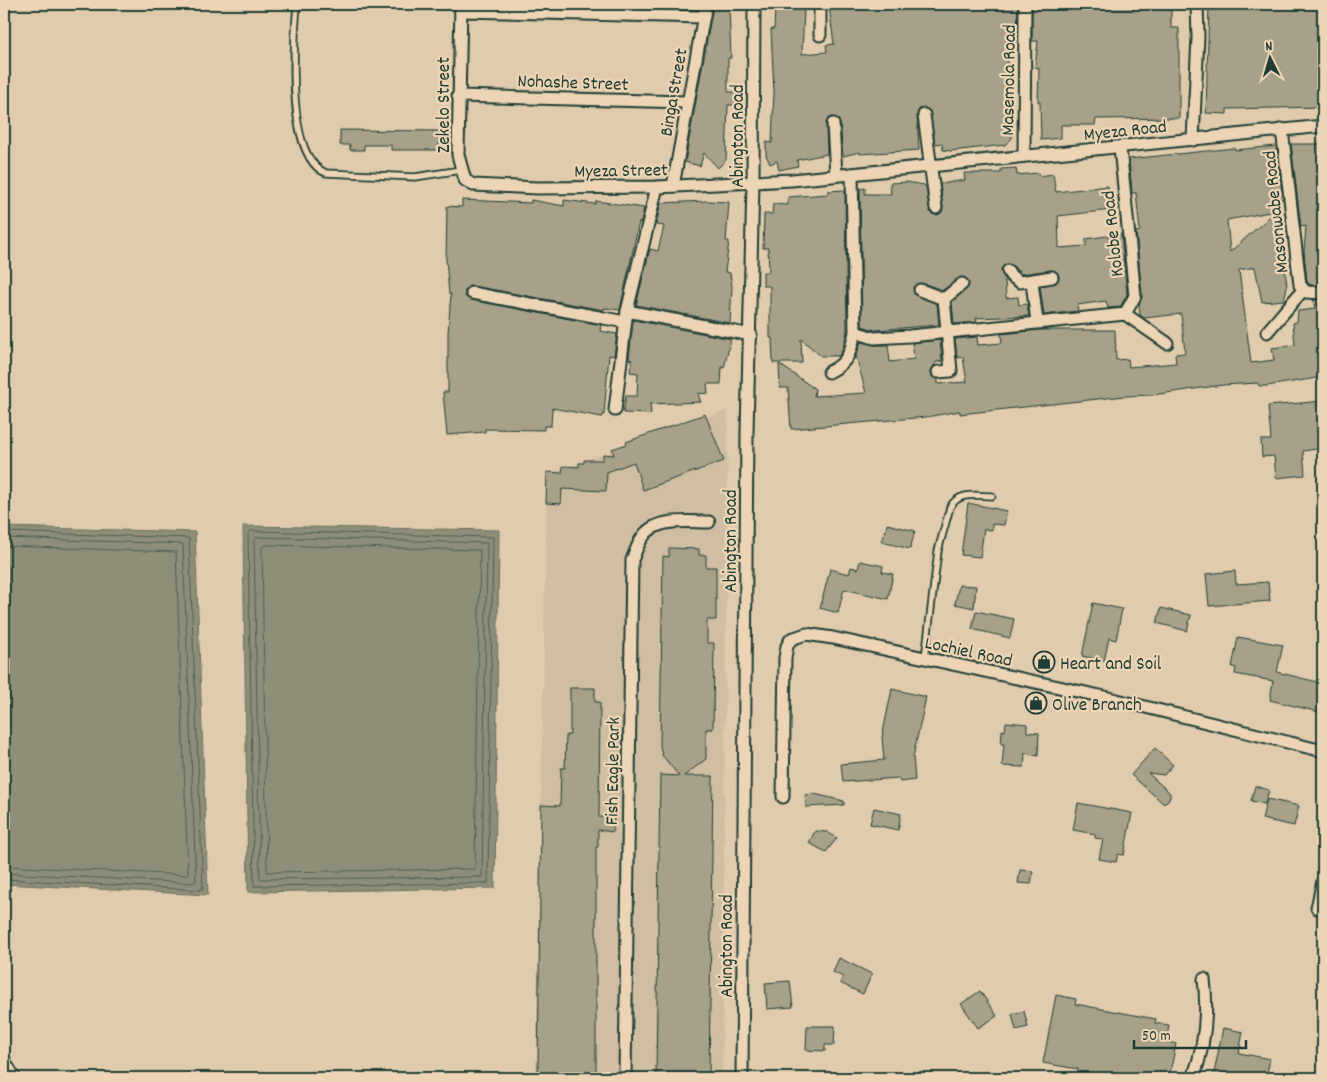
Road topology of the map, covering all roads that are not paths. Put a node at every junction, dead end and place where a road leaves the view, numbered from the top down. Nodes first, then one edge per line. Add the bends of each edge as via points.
1 (297, 4) edge
2 (706, 4) edge
3 (754, 4) edge
4 (820, 4) edge
5 (1025, 4) edge
6 (1197, 4) edge
7 (461, 7) edge
8 (703, 17) junction
9 (820, 35) dead end
10 (458, 96) junction
11 (687, 102) junction
12 (924, 115) dead end
13 (834, 124) dead end
14 (1323, 126) edge
15 (1282, 129) junction
16 (1193, 140) junction
17 (1120, 148) junction
18 (1024, 156) junction
19 (931, 166) junction
20 (461, 170) junction
21 (852, 174) junction
22 (836, 175) junction
23 (754, 182) junction
24 (673, 186) junction
25 (489, 187) joint
26 (657, 187) junction
27 (936, 208) dead end
28 (1008, 271) dead end
29 (1052, 277) dead end
30 (1032, 282) junction
31 (962, 284) dead end
32 (920, 290) dead end
33 (1303, 290) junction
34 (472, 293) dead end
35 (1323, 293) edge
36 (944, 300) junction
37 (1125, 314) junction
38 (626, 316) junction
39 (1037, 322) junction
40 (855, 332) junction
41 (946, 332) junction
42 (1268, 332) dead end
43 (751, 336) junction
44 (1167, 343) dead end
45 (829, 372) dead end
46 (938, 372) dead end
47 (615, 410) dead end
48 (992, 496) dead end
49 (709, 522) dead end
50 (925, 658) junction
51 (1323, 751) edge
52 (783, 797) dead end
53 (1323, 881) edge
54 (1317, 908) dead end
55 (1204, 979) dead end
56 (4, 1054) edge
57 (18, 1078) edge
58 (625, 1078) edge
59 (742, 1078) edge
60 (1193, 1078) edge

1 - 20 lane via 292,80 305,146 317,169 326,173 415,177
2 - 8 street, Binga Street
3 - 23 street, Abington Road
4 - 9 street
5 - 18 street, Masemola Road
6 - 16 street
7 - 8 street
7 - 10 street, Zekelo Street
8 - 11 street, Binga Street
10 - 11 street, Nohashe Street
10 - 20 street, Zekelo Street
11 - 24 street, Binga Street
12 - 19 street
13 - 22 street
14 - 15 street, Myeza Road
15 - 16 street, Myeza Road
15 - 33 street, Masonwabe Road via 1297,266
16 - 17 street, Myeza Road
17 - 18 street, Myeza Road
17 - 37 street, Kolobe Road via 1135,296
18 - 19 street, Myeza Road
19 - 21 street, Myeza Road
19 - 27 street
20 - 25 street, Zekelo Street via 465,180 473,185
21 - 22 street, Myeza Road
21 - 40 street
22 - 23 street, Myeza Road
23 - 24 street, Myeza Street
23 - 43 street, Abington Road
24 - 26 street, Myeza Street
25 - 26 street, Myeza Street
26 - 38 street
28 - 30 street via 1020,282
29 - 30 street
30 - 39 street
31 - 36 street
32 - 36 street
33 - 35 street, Masonwabe Road via 1311,294
33 - 42 street, Masonwabe Road
34 - 38 street
36 - 41 street
37 - 39 street
37 - 44 street
38 - 43 street
38 - 47 street
39 - 41 street
40 - 41 street via 874,338
40 - 45 street via 851,354
41 - 46 street via 955,370
43 - 59 street, Abington Road via 746,451
48 - 50 lane via 966,495 950,507 938,551
49 - 58 street, Fish Eagle Park via 673,522 654,526 642,537 632,560
50 - 51 street, Lochiel Road via 1109,698
50 - 52 street, Lochiel Road via 815,636 796,636 791,640 785,658
53 - 54 street
55 - 60 street via 1206,1025
56 - 57 lane

